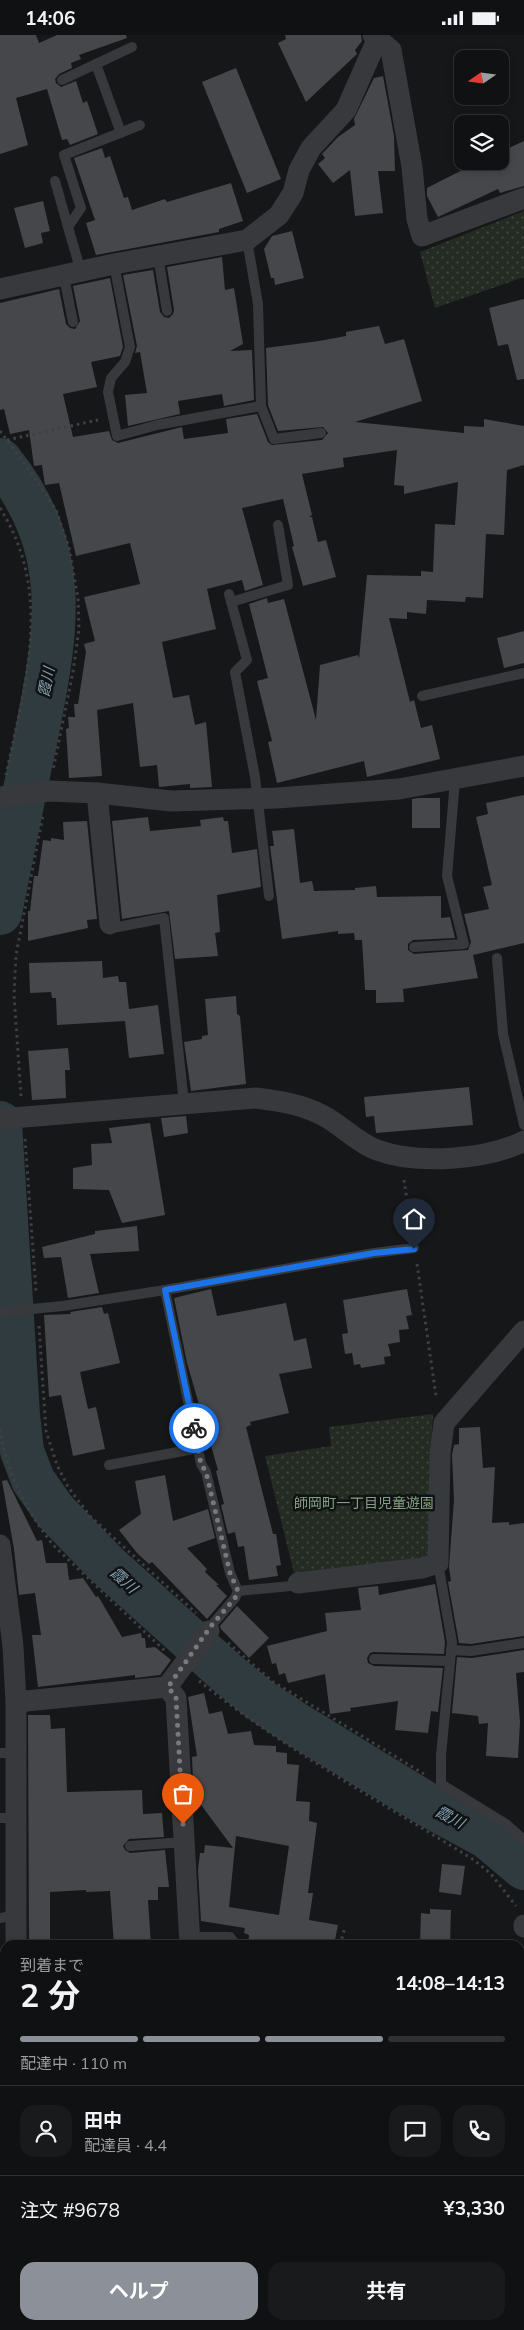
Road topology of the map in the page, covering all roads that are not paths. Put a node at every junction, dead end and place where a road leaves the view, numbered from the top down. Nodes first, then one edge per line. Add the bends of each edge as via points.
1 (375, 37) edge
2 (132, 47) dead end
3 (96, 64) junction
4 (62, 80) dead end
5 (140, 125) dead end
6 (121, 133) junction
7 (55, 181) dead end
8 (524, 198) edge
9 (68, 227) junction
10 (247, 239) junction
11 (158, 256) junction
12 (114, 264) junction
13 (72, 274) junction
14 (0, 289) edge
15 (167, 311) dead end
16 (73, 322) dead end
17 (261, 406) junction
18 (321, 433) dead end
19 (278, 525) dead end
20 (524, 673) edge
21 (422, 696) dead end
22 (524, 766) edge
23 (455, 780) junction
24 (97, 793) junction
25 (2, 797) edge
26 (257, 799) junction
27 (268, 896) dead end
28 (110, 924) joint
29 (414, 947) dead end
30 (497, 958) dead end
31 (184, 1103) junction
32 (15, 1118) edge
33 (524, 1125) edge
34 (524, 1141) edge
35 (414, 1249) road end
36 (165, 1290) junction
37 (0, 1312) edge
38 (524, 1331) edge
39 (198, 1448) junction
40 (109, 1465) dead end
41 (0, 1545) edge
42 (438, 1563) junction
43 (298, 1583) joint
44 (238, 1591) junction
45 (210, 1628) joint
46 (524, 1643) edge
47 (451, 1650) junction
48 (374, 1659) dead end
49 (450, 1661) junction
50 (168, 1687) junction
51 (16, 1702) junction
52 (7, 1753) edge
53 (7, 1818) edge
54 (524, 1840) edge
55 (184, 1842) junction
56 (130, 1846) dead end
57 (8, 1916) edge
58 (15, 1940) edge
59 (190, 1940) edge
60 (200, 1940) edge
61 (232, 1940) edge

1 - 8 street via 391,50 422,235
1 - 10 street via 346,110 312,149 279,215
2 - 3 lane
3 - 4 lane
3 - 6 lane
5 - 6 lane
6 - 9 lane via 64,155 81,208
7 - 9 lane
9 - 13 lane
10 - 11 street
10 - 17 lane via 259,313
11 - 12 street
11 - 15 lane
12 - 13 street
12 - 17 lane via 130,347 125,362 111,378 108,391 117,435
13 - 14 street
13 - 16 lane
17 - 18 lane via 274,439
19 - 26 lane via 288,585 230,598 247,660 235,672
20 - 21 lane
22 - 23 street
23 - 26 street via 399,789
23 - 29 lane via 447,876 464,944
24 - 25 street via 47,792
24 - 26 street via 171,801
24 - 28 street
26 - 27 lane
28 - 31 lane via 118,927 164,918
30 - 33 lane via 503,1034
31 - 32 street
31 - 34 street via 256,1098 288,1101 323,1115 376,1150 400,1157 463,1157 496,1151
35 - 36 lane via 374,1253
36 - 37 lane
36 - 39 lane
38 - 42 street via 444,1423 440,1453
39 - 40 lane
39 - 44 lane via 230,1573
41 - 51 street via 13,1646
42 - 43 street via 422,1568
42 - 47 lane
43 - 44 lane
44 - 45 lane
45 - 50 street
46 - 47 lane via 471,1651
47 - 49 lane
48 - 49 lane
49 - 54 lane via 441,1784 506,1824
50 - 51 street
50 - 55 street via 176,1697
51 - 52 street
52 - 53 street
53 - 57 street
55 - 56 lane
55 - 59 street
57 - 58 street
60 - 61 lane via 230,1937

